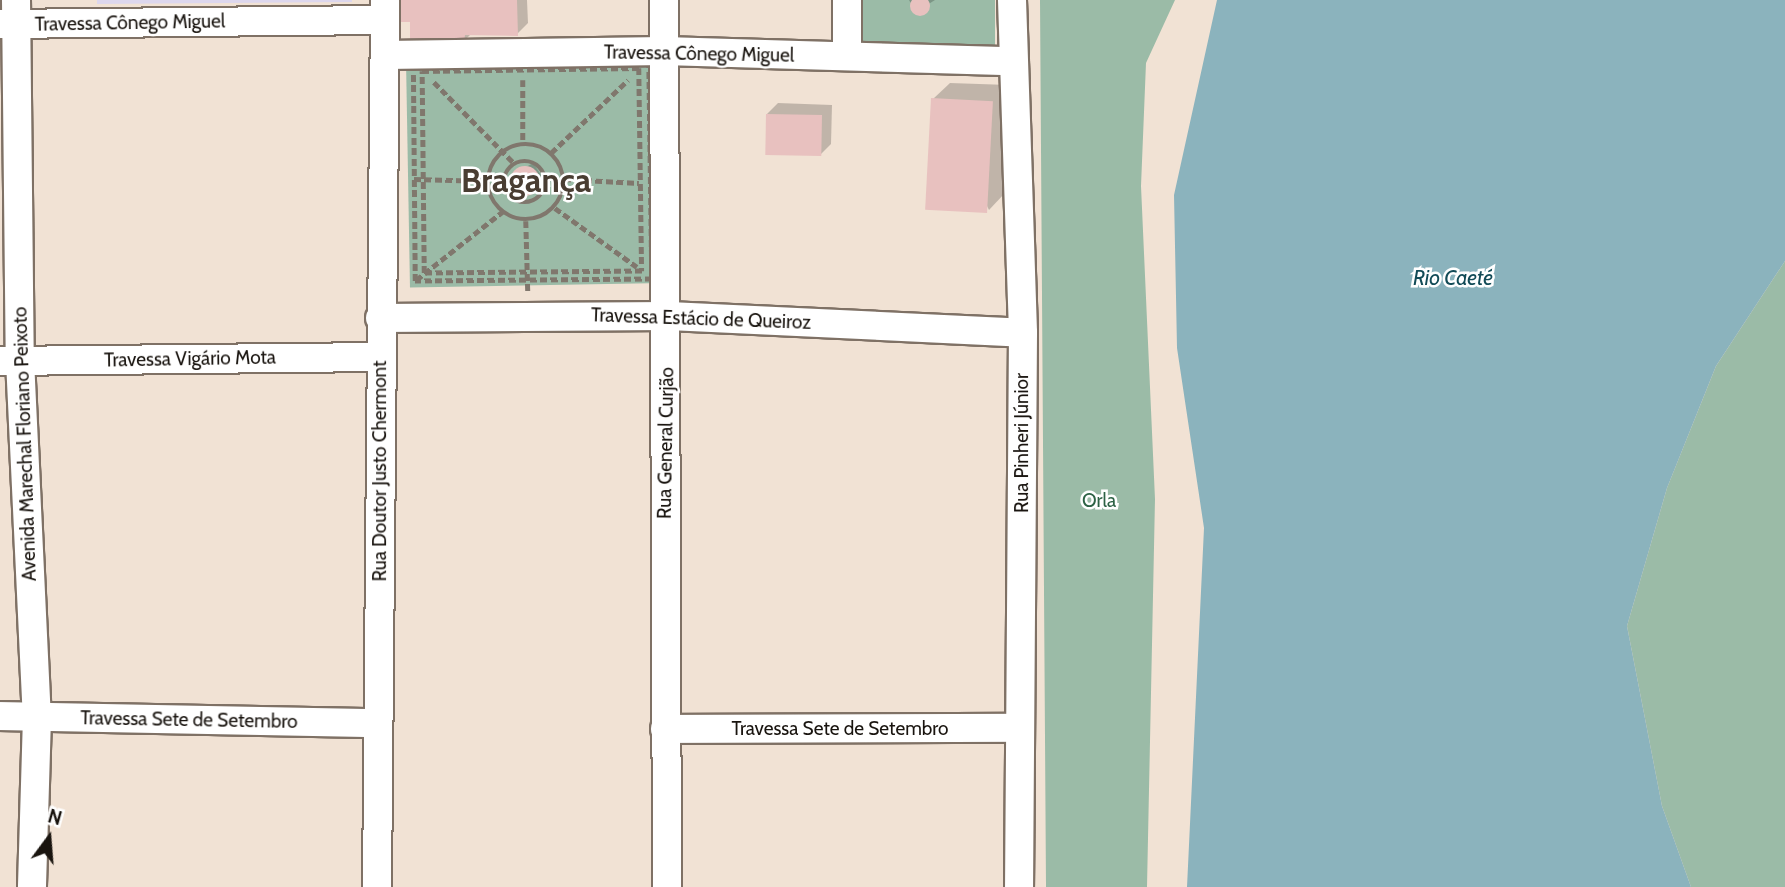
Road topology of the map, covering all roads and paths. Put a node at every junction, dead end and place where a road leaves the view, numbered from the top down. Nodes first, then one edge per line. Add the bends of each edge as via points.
1 (664, 0) edge
2 (847, 0) edge
3 (1012, 0) edge
4 (385, 10) edge
5 (78, 12) edge
6 (11, 16) edge
7 (657, 56) junction
8 (847, 56) junction
9 (399, 59) junction
10 (1012, 61) junction
11 (522, 62) junction
12 (639, 68) junction
13 (523, 70) junction
14 (422, 71) junction
15 (523, 144) junction
16 (503, 151) junction
17 (551, 153) junction
18 (514, 163) junction
19 (414, 179) junction
20 (423, 179) junction
21 (564, 179) junction
22 (488, 181) junction
23 (641, 183) junction
24 (651, 184) junction
25 (555, 208) junction
26 (502, 212) junction
27 (526, 220) junction
28 (642, 271) junction
29 (527, 272) junction
30 (424, 273) junction
31 (652, 279) junction
32 (528, 280) junction
33 (415, 281) junction
34 (530, 314) junction
35 (669, 316) junction
36 (380, 318) junction
37 (1023, 333) junction
38 (380, 357) junction
39 (10, 360) edge
40 (0, 716) edge
41 (37, 717) junction
42 (378, 723) junction
43 (1015, 728) junction
44 (665, 729) junction
45 (32, 887) edge
46 (377, 887) edge
47 (667, 887) edge
48 (1019, 887) edge

1 - 7 street, Rua General Curjão
2 - 8 street
3 - 10 street, Rua Pinheri Júnior
4 - 5 street, Travessa Cônego Miguel
4 - 9 street, Rua Doutor Justo Chermont
5 - 6 street, Travessa Cônego Miguel
6 - 39 street, Avenida Marechal Floriano Peixoto
7 - 8 street, Travessa Cônego Miguel
7 - 9 street, Travessa Cônego Miguel
7 - 11 path
7 - 12 path
7 - 24 path
7 - 35 street, Rua General Curjão
8 - 10 street, Travessa Cônego Miguel
9 - 11 path
9 - 14 path
9 - 19 path
9 - 36 street, Rua Doutor Justo Chermont
10 - 37 street, Rua Pinheri Júnior
11 - 13 path
12 - 13 path
12 - 17 path
12 - 23 path
13 - 14 path
13 - 15 path
14 - 16 path
14 - 20 path
15 - 16 path
15 - 17 path
16 - 18 path
16 - 22 path
17 - 21 path
18 - 18 path via 527,160 546,174 541,197 530,203 508,195 503,183
19 - 20 path
19 - 33 path
20 - 22 path
20 - 30 path
21 - 23 path
21 - 25 path
22 - 26 path
23 - 24 path
23 - 28 path
24 - 31 path
25 - 27 path
25 - 28 path
26 - 27 path
26 - 30 path
27 - 29 path
28 - 29 path
28 - 31 path
29 - 30 path
29 - 32 path
30 - 33 path
31 - 32 path
32 - 33 path
32 - 34 path
34 - 35 street, Travessa Estácio de Queiroz
34 - 36 street, Travessa Estácio de Queiroz
35 - 37 street, Travessa Estácio de Queiroz
35 - 44 street, Rua General Curjão
36 - 38 street, Rua Doutor Justo Chermont
37 - 43 street, Rua Pinheri Júnior
38 - 39 street, Travessa Vigário Mota
38 - 42 street, Rua Doutor Justo Chermont
39 - 41 street, Avenida Marechal Floriano Peixoto
40 - 41 street, Travessa Sete de Setembro
41 - 42 street, Travessa Sete de Setembro
41 - 45 street, Avenida Marechal Floriano Peixoto
42 - 46 street, Rua Doutor Justo Chermont
43 - 44 street, Travessa Sete de Setembro
43 - 48 street, Rua Pinheri Júnior
44 - 47 street, Rua General Curjão

